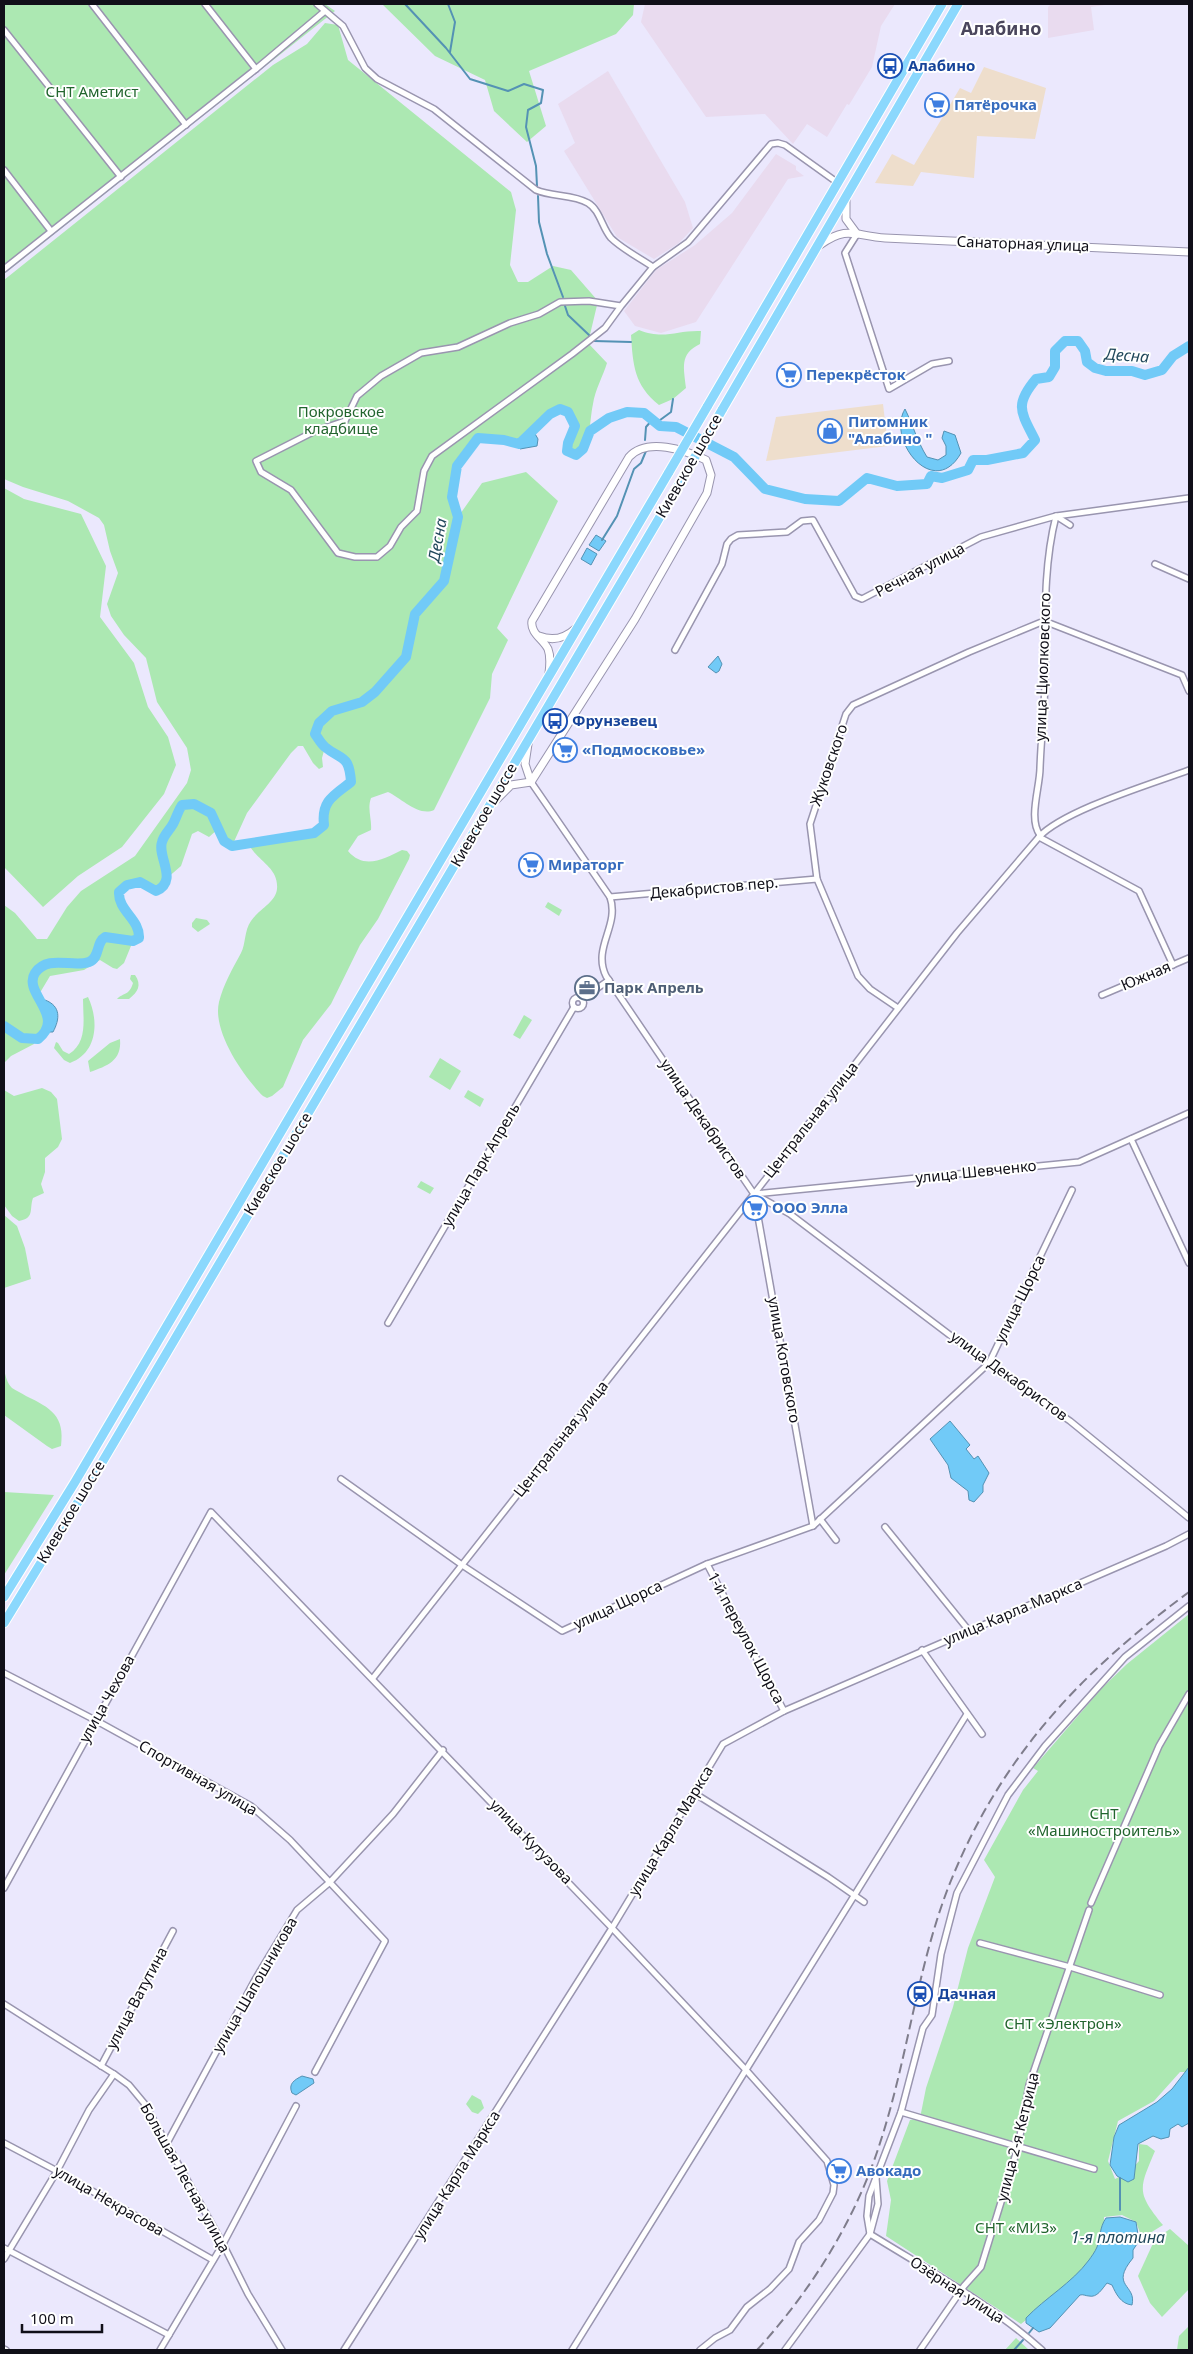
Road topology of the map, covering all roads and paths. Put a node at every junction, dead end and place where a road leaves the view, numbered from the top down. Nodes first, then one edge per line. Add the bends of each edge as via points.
1 (92, 4) edge
2 (204, 4) edge
3 (317, 4) edge
4 (942, 4) edge
5 (958, 4) edge
6 (324, 10) junction
7 (4, 30) edge
8 (256, 69) junction
9 (186, 125) junction
10 (4, 170) edge
11 (121, 176) junction
12 (838, 183) junction
13 (846, 196) junction
14 (51, 231) junction
15 (857, 234) junction
16 (818, 246) junction
17 (1189, 252) edge
18 (652, 267) junction
19 (4, 269) edge
20 (621, 306) junction
21 (948, 361) dead end
22 (1189, 498) edge
23 (1056, 516) junction
24 (1070, 525) dead end
25 (1155, 564) dead end
26 (1189, 579) edge
27 (1044, 621) junction
28 (579, 626) junction
29 (538, 636) junction
30 (675, 650) dead end
31 (548, 677) junction
32 (1189, 691) edge
33 (532, 732) junction
34 (526, 770) junction
35 (1189, 770) edge
36 (537, 772) junction
37 (531, 782) junction
38 (487, 810) junction
39 (1040, 836) junction
40 (818, 879) junction
41 (610, 896) junction
42 (1189, 958) edge
43 (1173, 965) junction
44 (609, 980) junction
45 (1102, 994) dead end
46 (898, 1008) junction
47 (1189, 1113) edge
48 (1131, 1139) junction
49 (1072, 1190) dead end
50 (754, 1194) junction
51 (1189, 1263) edge
52 (388, 1322) dead end
53 (989, 1363) junction
54 (341, 1479) dead end
55 (211, 1512) joint
56 (1189, 1518) edge
57 (820, 1519) junction
58 (813, 1526) junction
59 (885, 1527) dead end
60 (1189, 1534) edge
61 (836, 1540) dead end
62 (707, 1564) junction
63 (462, 1565) junction
64 (4, 1597) edge
65 (1189, 1606) edge
66 (4, 1623) edge
67 (970, 1632) junction
68 (922, 1650) junction
69 (4, 1672) edge
70 (373, 1678) junction
71 (1189, 1694) edge
72 (784, 1711) junction
73 (968, 1714) junction
74 (95, 1720) junction
75 (982, 1734) dead end
76 (443, 1750) junction
77 (694, 1793) junction
78 (330, 1882) junction
79 (4, 1888) edge
80 (853, 1894) junction
81 (864, 1902) dead end
82 (1091, 1903) dead end
83 (1089, 1910) dead end
84 (612, 1928) junction
85 (173, 1931) dead end
86 (980, 1943) dead end
87 (1070, 1967) junction
88 (1160, 1995) dead end
89 (4, 2004) edge
90 (101, 2066) junction
91 (746, 2070) junction
92 (315, 2072) dead end
93 (114, 2074) junction
94 (296, 2106) dead end
95 (901, 2112) junction
96 (4, 2143) edge
97 (166, 2145) junction
98 (1018, 2147) junction
99 (56, 2170) junction
100 (1094, 2170) dead end
101 (876, 2178) junction
102 (870, 2234) junction
103 (223, 2244) junction
104 (6, 2249) edge
105 (4, 2259) edge
106 (213, 2260) junction
107 (961, 2291) junction
108 (169, 2335) junction
109 (160, 2350) edge
110 (282, 2350) edge
111 (344, 2350) edge
112 (572, 2350) edge
113 (700, 2350) edge
114 (785, 2350) edge
115 (920, 2350) edge
116 (1042, 2350) edge

1 - 9 street
2 - 8 street
3 - 6 street
4 - 12 highway, Киевское шоссе
5 - 13 highway, Киевское шоссе
6 - 8 street
6 - 18 street via 343,26 365,68 377,79 434,109 536,190 548,195 576,198 592,206 612,239
7 - 11 street
8 - 9 street
9 - 11 street
10 - 14 street
11 - 14 street
12 - 18 street via 785,145 771,144 688,242
12 - 28 highway, Киевское шоссе, bridge
13 - 15 street via 846,220
13 - 16 highway, Киевское шоссе
14 - 19 street
15 - 16 street, Санаторная улица via 839,233
15 - 17 street, Санаторная улица
15 - 21 street via 845,253 889,388 932,364
16 - 33 highway, Киевское шоссе, bridge
18 - 20 street
20 - 20 street via 590,301 560,302 458,347 421,354 380,376 357,396 345,422 315,431 256,461 261,472 290,490 338,553 377,557 390,546 416,511 424,471 432,456 579,349 604,328
22 - 23 street, Речная улица
23 - 24 street
23 - 27 street, улица Циолковского via 1050,541
23 - 30 street, Речная улица via 981,537 862,599 856,596 814,520 802,521 787,532 738,535 727,544 722,564
25 - 26 street
27 - 32 street via 1182,675
27 - 39 street, улица Циолковского via 1045,684 1035,814 1036,830
27 - 40 street, Жуковского via 852,705 846,714 810,824
28 - 29 street via 562,637
28 - 31 highway, Киевское шоссе
29 - 31 street via 550,655
29 - 36 street via 531,627 532,619 631,454 640,448 656,447 706,460 711,474 707,493 635,619
31 - 64 highway, Киевское шоссе via 75,1482
33 - 34 street via 525,758
33 - 38 highway, Киевское шоссе
34 - 36 street via 533,774
34 - 37 street
35 - 39 street, Центральная улица via 1090,807 1054,824
36 - 37 street
37 - 38 street via 510,786
37 - 41 street
38 - 66 highway, Киевское шоссе
39 - 43 street via 1139,891
39 - 46 street, Центральная улица
40 - 41 street, Декабристов пер.
40 - 46 street, Жуковского via 858,976
41 - 44 street, улица Декабристов via 613,916 601,960
42 - 43 street, Южная
43 - 45 street, Южная
44 - 50 street, улица Декабристов
44 - 52 street, улица Парк Апрель via 582,1000 573,999 574,1007
46 - 50 street, Центральная улица
47 - 48 street, улица Шевченко
48 - 50 street, улица Шевченко via 1079,1162
48 - 51 street
49 - 53 street, улица Щорса
50 - 53 street, улица Декабристов via 790,1214
50 - 58 street, улица Котовского
50 - 63 street, Центральная улица
53 - 56 street, улица Декабристов via 1070,1421
53 - 57 street, улица Щорса
54 - 63 street, улица Щорса
55 - 70 street, улица Кутузова
55 - 74 street, улица Чехова
57 - 58 street, улица Щорса
57 - 61 street
58 - 62 street, улица Щорса
59 - 67 street
60 - 67 street, улица Карла Маркса
62 - 63 street, улица Щорса via 562,1631
62 - 72 street, 1-й переулок Щорса
63 - 70 street, Центральная улица
65 - 95 street via 1113,1670 1044,1746 1008,1796 957,1893 941,1954 934,2006 920,2036
67 - 68 street, улица Карла Маркса
68 - 72 street, улица Карла Маркса
68 - 73 street
69 - 74 street, Спортивная улица
70 - 76 street, улица Кутузова
71 - 82 street via 1160,1746
72 - 77 street, улица Карла Маркса via 723,1744
73 - 75 street
73 - 80 street
74 - 78 street, Спортивная улица via 251,1806 290,1840
74 - 79 street, улица Чехова
76 - 78 street, улица Шапошникова via 392,1814
76 - 84 street, улица Кутузова
77 - 80 street
77 - 84 street, улица Карла Маркса
78 - 92 street, Спортивная улица via 385,1941
78 - 97 street, улица Шапошникова via 297,1910 256,1978
80 - 81 street
80 - 91 street
83 - 87 street, улица 2-я Кетрица
84 - 91 street, улица Кутузова
84 - 111 street, улица Карла Маркса
85 - 90 street, улица Ватутина
86 - 87 street
87 - 88 street
87 - 98 street, улица 2-я Кетрица via 1029,2084
89 - 90 street, Большая Лесная улица
90 - 93 street, Большая Лесная улица
91 - 112 street
91 - 113 street, улица Кутузова via 827,2161 834,2185 827,2209 798,2242 789,2269 747,2307 730,2330
93 - 97 street, Большая Лесная улица via 129,2085 144,2103
93 - 99 street
94 - 103 street
95 - 98 street
95 - 101 street
96 - 99 street, улица Некрасова
97 - 103 street, Большая Лесная улица
98 - 100 street
98 - 107 street, улица 2-я Кетрица via 981,2267
99 - 104 street
99 - 106 street, улица Некрасова
101 - 102 street via 878,2204
101 - 102 street via 867,2205
102 - 107 street, Озёрная улица
102 - 114 street
103 - 106 street
103 - 110 street, Большая Лесная улица
104 - 105 street
104 - 108 street
106 - 108 street
107 - 115 street, улица 2-я Кетрица
107 - 116 street, Озёрная улица
108 - 109 street

